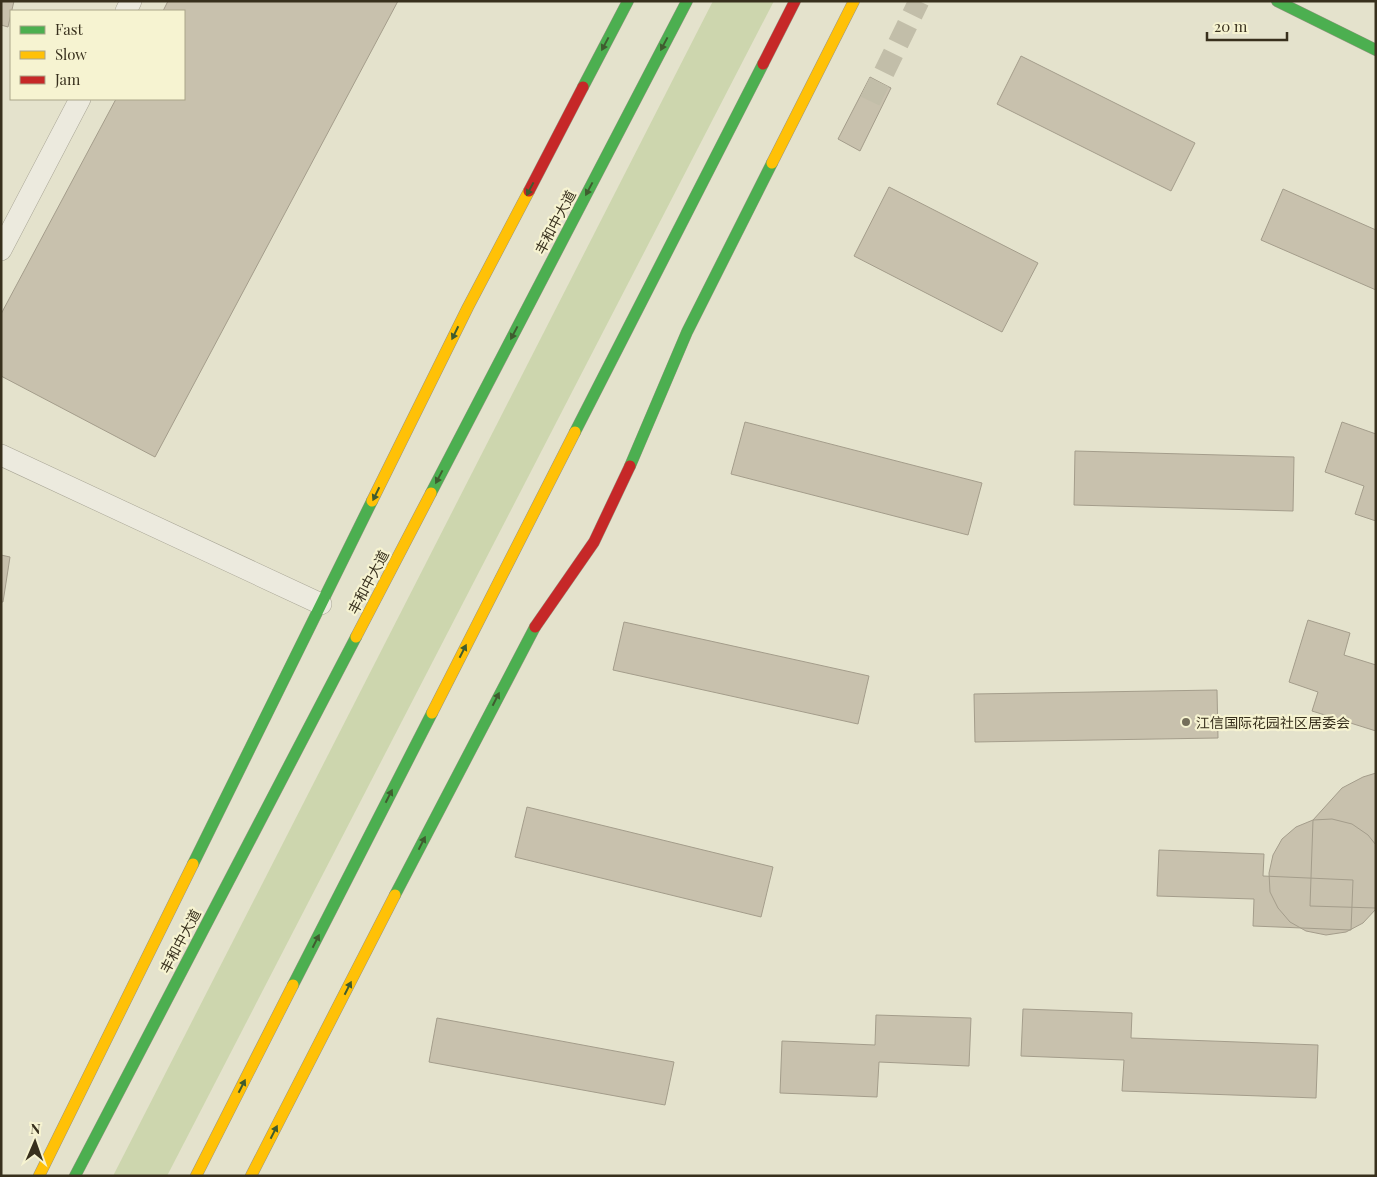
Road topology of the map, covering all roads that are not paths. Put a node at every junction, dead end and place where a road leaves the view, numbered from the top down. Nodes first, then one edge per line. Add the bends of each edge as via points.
1 (628, 1) edge
2 (687, 1) edge
3 (795, 1) edge
4 (854, 1) edge
5 (1277, 1) edge
6 (1376, 50) edge
7 (79, 100) edge
8 (1, 250) edge
9 (1, 455) edge
10 (321, 604) junction
11 (76, 1174) edge
12 (39, 1176) edge
13 (196, 1176) edge
14 (252, 1176) edge

1 -> 10 main road via 468,307
2 -> 11 main road, 丰和中大道
13 -> 3 main road
14 -> 4 main road via 527,639 594,542 687,332
5 - 6 main road
7 - 8 street
9 - 10 street
10 - 12 main road

